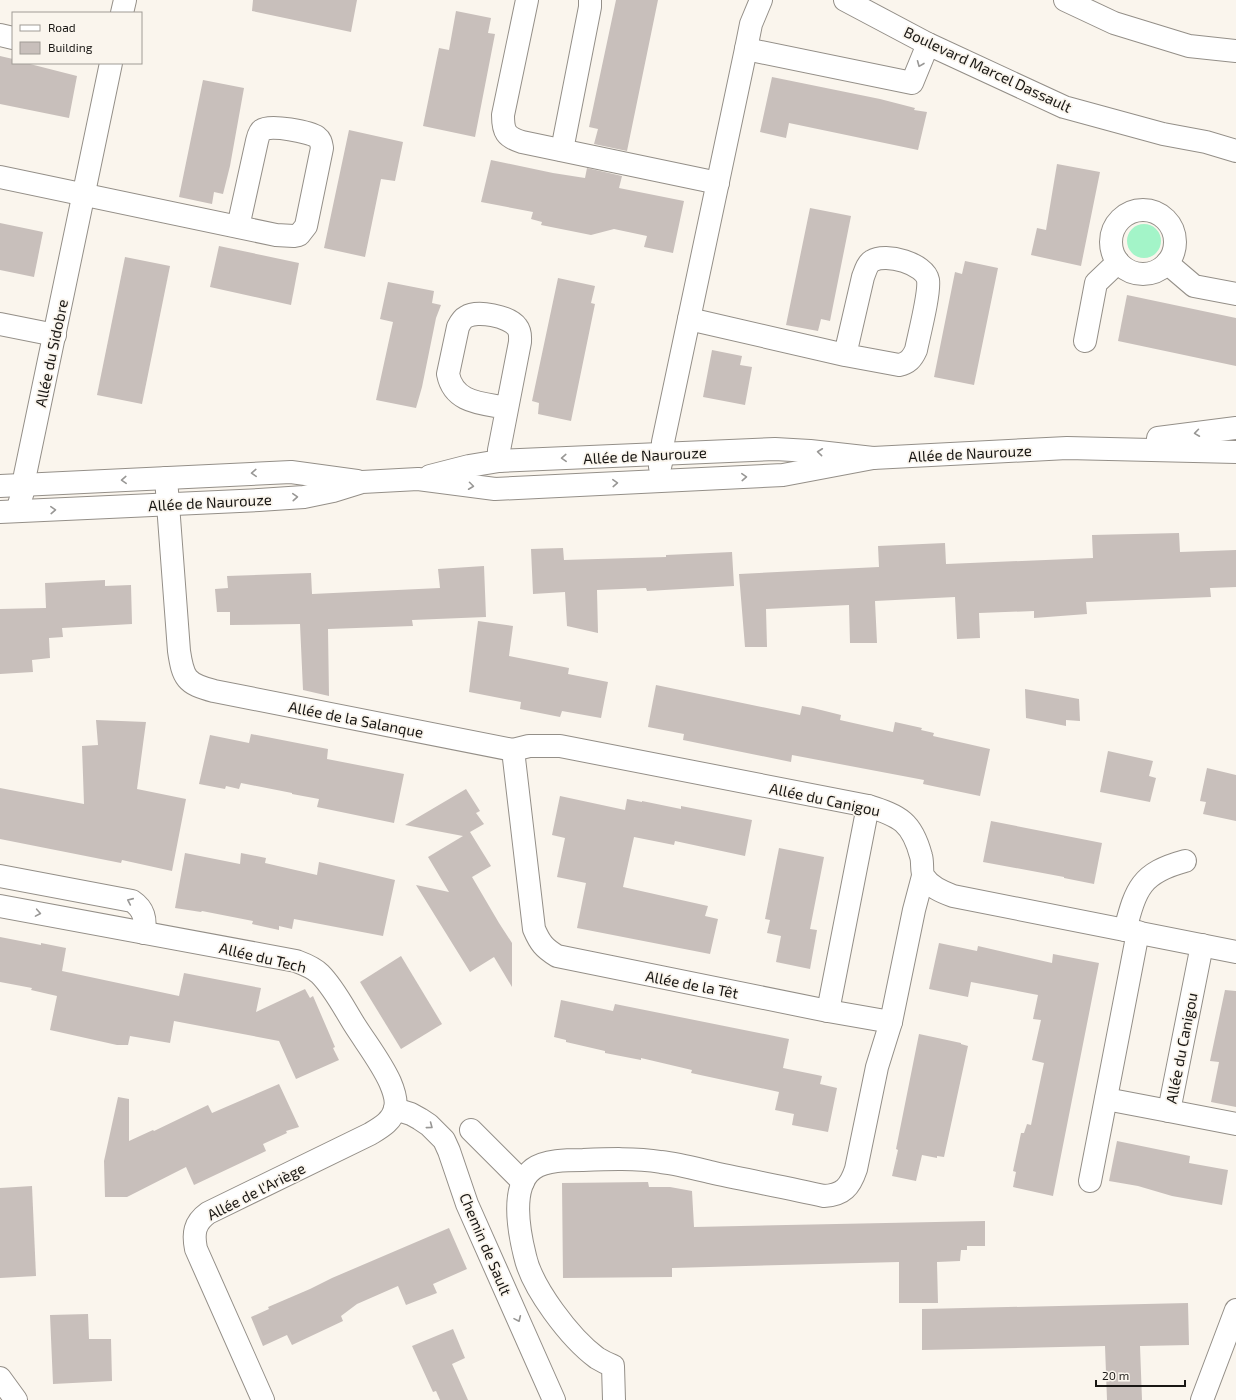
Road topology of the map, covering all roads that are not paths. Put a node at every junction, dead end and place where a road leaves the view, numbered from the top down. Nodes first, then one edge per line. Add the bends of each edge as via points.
1 (125, 0) edge
2 (527, 0) edge
3 (590, 0) edge
4 (761, 0) edge
5 (844, 0) edge
6 (1065, 0) edge
7 (122, 12) edge
8 (0, 35) edge
9 (12, 38) edge
10 (928, 44) junction
11 (746, 49) junction
12 (1236, 51) edge
13 (111, 64) edge
14 (1236, 140) edge
15 (1206, 142) junction
16 (562, 150) junction
17 (1236, 151) edge
18 (0, 177) edge
19 (718, 183) junction
20 (84, 194) junction
21 (238, 227) junction
22 (1118, 262) junction
23 (1167, 263) junction
24 (1236, 294) edge
25 (689, 319) junction
26 (0, 324) edge
27 (55, 335) junction
28 (1085, 341) dead end
29 (845, 355) junction
30 (507, 408) dead end
31 (1236, 428) edge
32 (1067, 448) junction
33 (1236, 452) edge
34 (664, 454) junction
35 (873, 458) junction
36 (499, 461) junction
37 (166, 478) junction
38 (418, 479) junction
39 (656, 481) junction
40 (362, 482) junction
41 (26, 485) junction
42 (0, 486) edge
43 (167, 505) junction
44 (9, 512) edge
45 (513, 750) junction
46 (868, 806) junction
47 (1185, 861) dead end
48 (0, 876) edge
49 (923, 876) junction
50 (0, 906) edge
51 (1132, 931) junction
52 (144, 933) junction
53 (1202, 945) junction
54 (1236, 952) edge
55 (828, 1011) junction
56 (891, 1022) junction
57 (1106, 1099) junction
58 (395, 1109) junction
59 (1169, 1111) junction
60 (1236, 1124) edge
61 (471, 1130) dead end
62 (1090, 1181) dead end
63 (523, 1182) junction
64 (1236, 1310) edge
65 (0, 1378) edge
66 (16, 1400) edge
67 (263, 1400) edge
68 (554, 1400) edge
69 (614, 1400) edge
70 (1202, 1400) edge

1 - 7 street
2 - 16 street via 503,124 505,132 512,139
3 - 16 street
4 - 11 street via 751,24
5 - 10 street, Boulevard Marcel Dassault
6 - 12 street via 1114,23 1188,46
8 - 9 street
10 -> 11 street via 912,83
10 - 15 street, Boulevard Marcel Dassault via 1064,106 1163,134
11 - 19 street
13 - 20 street, Allée du Sidobre
14 - 15 street, Boulevard Marcel Dassault
15 - 17 street, Boulevard Marcel Dassault
16 - 19 street
18 - 20 street
19 - 25 street
20 - 21 street
20 - 27 street, Allée du Sidobre
21 - 21 street via 286,237 303,232 308,220 321,156 321,142 316,137 279,128 263,129 257,140
22 - 23 street via 1126,269 1148,274
22 - 23 street via 1112,252 1112,230 1118,220 1126,214 1137,210 1149,210 1168,221 1173,231 1173,253
22 - 28 street via 1096,283
23 - 24 street via 1194,286
25 - 29 street
25 - 34 street via 663,442
26 - 27 street
27 - 41 street, Allée du Sidobre via 25,475
29 - 29 street via 899,365 907,363 913,357 928,292 926,273 909,262 881,258 872,261 863,277
30 - 36 street
31 -> 32 street, Allée de Naurouze
32 - 33 street, Allée de Naurouze
32 - 35 street, Allée de Naurouze
35 -> 34 street, Allée de Naurouze via 775,449
34 -> 36 street, Allée de Naurouze
34 - 39 street
39 -> 35 street, Allée de Naurouze via 783,476
36 - 38 street, Allée de Naurouze
40 -> 37 street via 291,472
37 -> 41 street
37 - 43 street, Allée de la Salanque
38 -> 39 street, Allée de Naurouze via 495,489
38 - 40 street, Allée de Naurouze
43 -> 40 street, Allée de Naurouze via 304,497
41 - 42 street
41 - 44 street, Allée du Sidobre
44 -> 43 street, Allée de Naurouze
43 - 45 street, Allée de la Salanque via 181,668 192,683 221,692
45 - 46 street, Allée du Canigou via 529,746 560,746
45 - 55 street, Allée de la Têt via 534,929 546,950 557,956
46 - 49 street, Allée du Canigou via 902,820 908,827 922,858
46 - 55 street
47 - 51 street via 1167,866 1150,876 1139,888 1132,905
52 -> 48 street via 143,912 132,901
49 - 51 street via 930,884 953,896
49 - 56 street
50 -> 52 street, Allée du Tech
51 - 53 street
51 - 57 street
52 - 58 street, Allée du Tech via 296,961 312,968 331,988 385,1073 393,1091
53 - 54 street
53 - 59 street, Allée du Canigou
55 - 56 street, Allée de la Têt
56 - 63 street via 877,1067 856,1169 845,1189 833,1196 661,1162 627,1159 551,1163 533,1170
57 - 59 street, Allée du Canigou
57 - 62 street
58 - 67 street, Allée de l'Ariège via 389,1121 370,1134 208,1213 197,1223 194,1234 196,1249
58 -> 68 street, Chemin de Sault via 424,1122 444,1140 467,1204
59 - 60 street
61 - 63 street
63 - 69 street via 519,1218 520,1238 526,1263 541,1292 564,1325 580,1343 598,1358 613,1366
64 - 70 street
65 - 66 street

